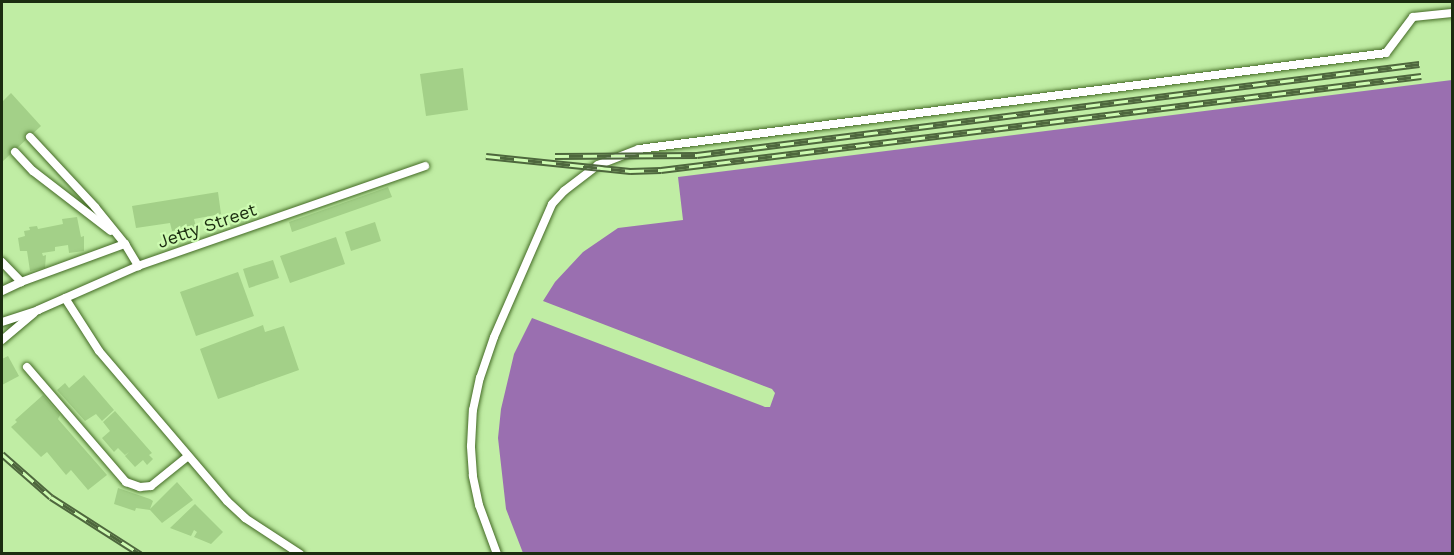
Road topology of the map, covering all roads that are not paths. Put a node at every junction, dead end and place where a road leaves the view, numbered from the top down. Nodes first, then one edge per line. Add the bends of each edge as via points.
1 (1452, 13) edge
2 (30, 137) dead end
3 (15, 152) dead end
4 (425, 166) dead end
5 (117, 235) junction
6 (125, 244) junction
7 (2, 262) edge
8 (138, 266) junction
9 (21, 282) junction
10 (2, 291) edge
11 (65, 298) junction
12 (38, 310) junction
13 (2, 322) edge
14 (2, 340) edge
15 (27, 367) dead end
16 (187, 457) junction
17 (300, 554) edge
18 (497, 554) edge

1 - 18 lane via 1413,17 1386,53 639,149 598,165 552,204 480,378 473,410 473,476
2 - 5 lane
3 - 5 lane via 78,208
4 - 8 lane, Jetty Street
5 - 6 lane
6 - 8 lane
6 - 9 lane
7 - 9 lane
8 - 11 lane, Jetty Street
9 - 10 lane
11 - 12 lane, Jetty Street
11 - 16 lane via 99,351
12 - 13 lane, Jetty Street
12 - 14 lane
15 - 16 lane via 126,482 151,486
16 - 17 lane via 245,518

